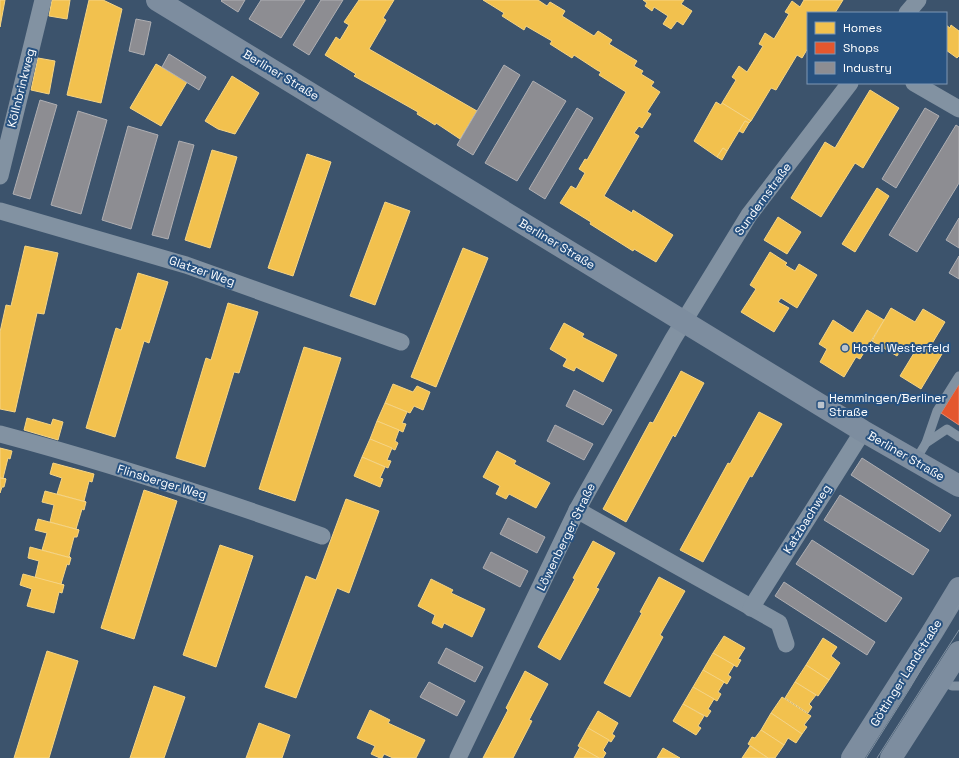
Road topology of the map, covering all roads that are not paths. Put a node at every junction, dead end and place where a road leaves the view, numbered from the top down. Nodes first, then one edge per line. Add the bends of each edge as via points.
1 (42, 0) edge
2 (157, 0) edge
3 (918, 0) edge
4 (908, 12) edge
5 (849, 84) edge
6 (916, 84) edge
7 (959, 109) edge
8 (0, 176) edge
9 (0, 211) edge
10 (684, 322) junction
11 (401, 342) dead end
12 (959, 376) edge
13 (863, 431) junction
14 (0, 434) edge
15 (959, 437) edge
16 (926, 443) junction
17 (915, 461) junction
18 (959, 486) edge
19 (577, 510) junction
20 (322, 536) dead end
21 (959, 588) edge
22 (751, 608) junction
23 (786, 644) dead end
24 (959, 652) edge
25 (950, 683) edge
26 (458, 758) edge
27 (852, 758) edge
28 (890, 758) edge

1 - 8 street, Köllnbrinkweg
2 - 10 street, Berliner Straße
3 - 4 street
5 - 10 street, Sundernstraße via 749,215
6 - 7 street
9 - 11 street, Glatzer Weg via 186,265
10 - 13 street, Berliner Straße
10 - 19 street, Löwenberger Straße
12 - 16 lane via 937,411
13 - 17 street, Berliner Straße
13 - 22 street, Katzbachweg
14 - 20 street, Flinsberger Weg via 225,501
15 - 16 lane via 947,429
16 - 17 lane
17 - 18 street, Berliner Straße
19 - 22 street
19 - 26 street, Löwenberger Straße
21 - 27 street, Göttinger Landstraße
22 - 23 street via 780,623
24 - 25 street
25 - 28 street

